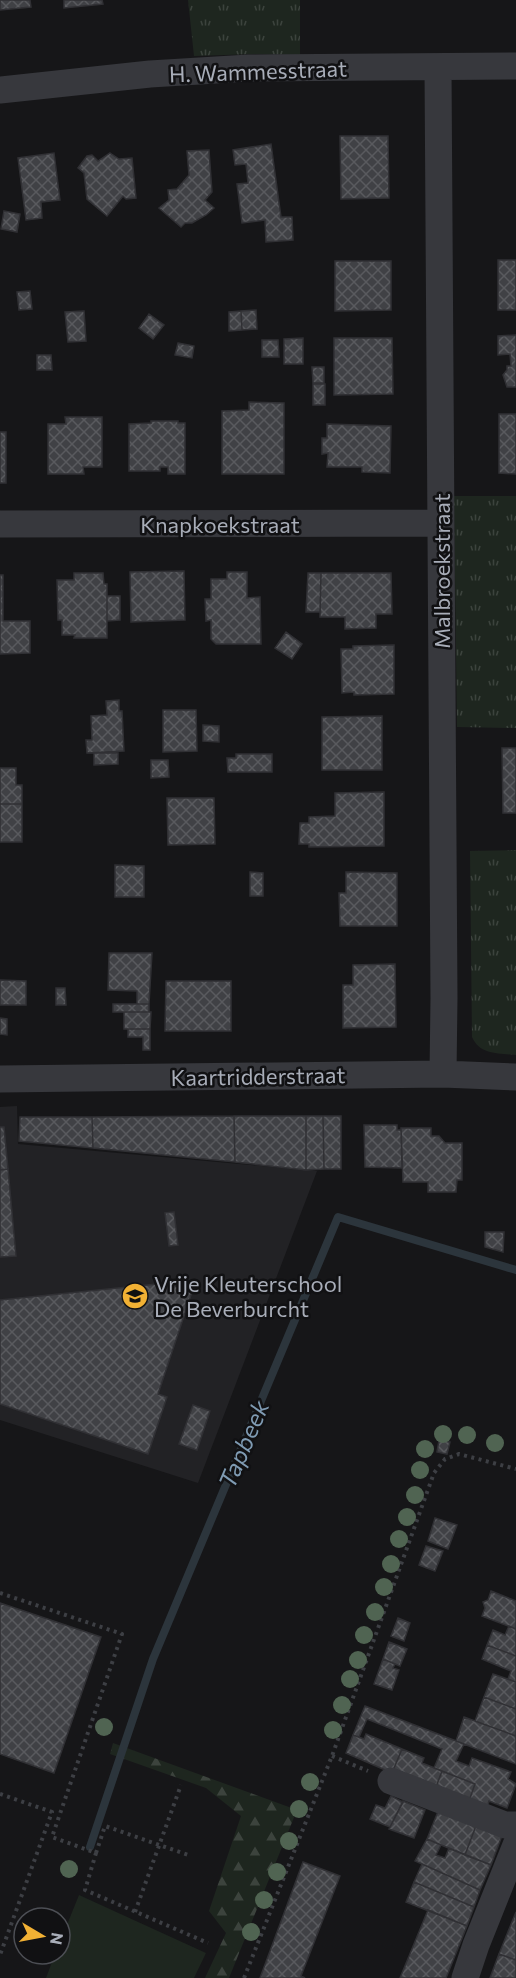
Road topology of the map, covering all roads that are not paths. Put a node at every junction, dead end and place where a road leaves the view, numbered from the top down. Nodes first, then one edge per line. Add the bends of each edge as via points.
1 (516, 66) edge
2 (438, 68) junction
3 (0, 90) edge
4 (440, 523) junction
5 (0, 524) edge
6 (443, 1074) junction
7 (516, 1077) edge
8 (0, 1079) edge
9 (391, 1781) dead end
10 (516, 1825) edge
11 (516, 1845) edge
12 (465, 1978) edge

1 - 2 street, H. Wammesstraat
2 - 3 street, H. Wammesstraat via 220,69
2 - 4 street, Malbroekstraat
4 - 5 street, Knapkoekstraat
4 - 6 street, Malbroekstraat
6 - 7 street, Kaartridderstraat
6 - 8 street, Kaartridderstraat
9 - 10 street via 505,1825
11 - 12 street

